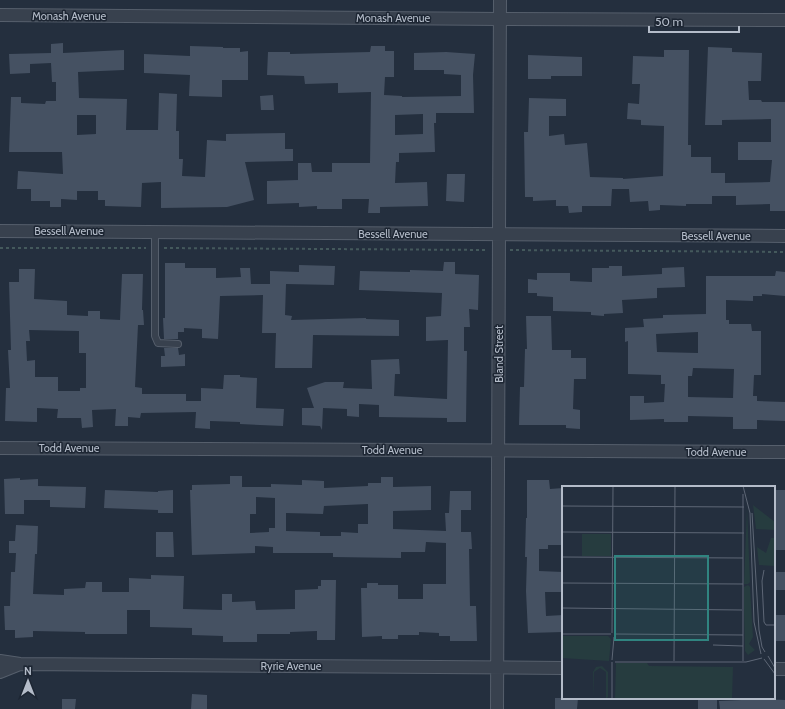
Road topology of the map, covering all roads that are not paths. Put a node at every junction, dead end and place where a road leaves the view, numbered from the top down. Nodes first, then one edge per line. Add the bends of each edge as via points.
1 (500, 0) edge
2 (0, 15) edge
3 (500, 19) junction
4 (785, 20) edge
5 (0, 231) edge
6 (155, 232) junction
7 (499, 234) junction
8 (785, 236) edge
9 (178, 344) dead end
10 (0, 448) edge
11 (498, 451) junction
12 (785, 452) edge
13 (0, 660) edge
14 (20, 664) junction
15 (497, 667) junction
16 (562, 668) edge
17 (0, 672) edge
18 (497, 709) edge

1 - 3 street, Bland Street
2 - 3 street, Monash Avenue
3 - 4 street, Monash Avenue
3 - 7 street, Bland Street
5 - 6 street, Bessell Avenue
6 - 7 street, Bessell Avenue
6 - 9 lane via 155,336 158,342
7 - 8 street, Bessell Avenue
7 - 11 street, Bland Street
10 - 11 street, Todd Avenue
11 - 12 street, Todd Avenue
11 - 15 street, Bland Street
13 - 14 street, Ryrie Avenue
14 - 15 street, Ryrie Avenue
14 - 17 street, Ryrie Avenue
15 - 16 street, Ryrie Avenue
15 - 18 street, Bland Street

